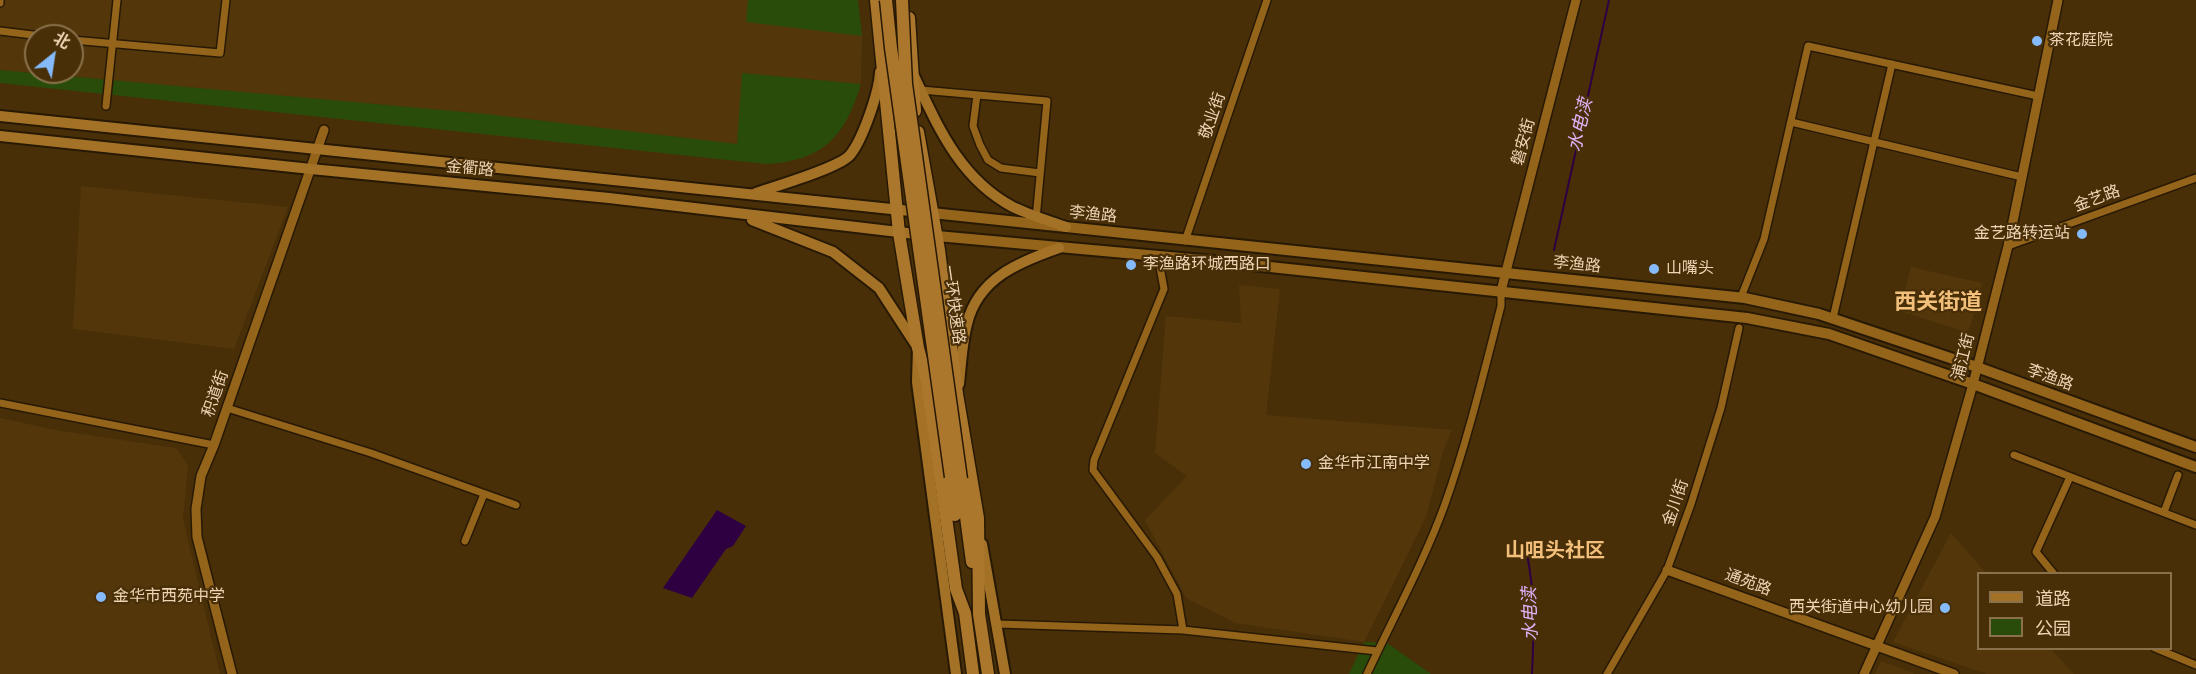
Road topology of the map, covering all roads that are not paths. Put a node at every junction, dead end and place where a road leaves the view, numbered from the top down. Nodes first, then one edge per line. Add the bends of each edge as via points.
1 (117, 0) edge
2 (226, 0) edge
3 (876, 0) edge
4 (886, 0) edge
5 (902, 0) edge
6 (908, 0) edge
7 (1266, 0) edge
8 (1576, 0) edge
9 (2058, 0) edge
10 (0, 31) edge
11 (24, 34) edge
12 (84, 42) edge
13 (112, 45) junction
14 (881, 57) junction
15 (1892, 64) junction
16 (912, 72) junction
17 (921, 90) junction
18 (977, 95) junction
19 (2038, 96) junction
20 (106, 106) dead end
21 (0, 116) edge
22 (1791, 122) junction
23 (324, 129) dead end
24 (0, 136) edge
25 (1875, 142) junction
26 (318, 149) junction
27 (311, 169) junction
28 (1040, 172) junction
29 (2022, 177) junction
30 (2196, 178) edge
31 (753, 194) junction
32 (897, 210) junction
33 (932, 213) junction
34 (736, 214) junction
35 (1036, 220) junction
36 (899, 233) junction
37 (937, 236) junction
38 (1185, 241) junction
39 (2008, 246) junction
40 (1059, 248) junction
41 (1158, 256) junction
42 (1506, 272) junction
43 (1501, 291) junction
44 (1741, 297) junction
45 (1833, 318) junction
46 (1739, 328) dead end
47 (918, 348) junction
48 (1977, 367) junction
49 (1973, 384) junction
50 (957, 394) junction
51 (0, 403) edge
52 (227, 408) junction
53 (214, 445) junction
54 (2196, 447) edge
55 (2014, 455) dead end
56 (2196, 467) edge
57 (2178, 475) dead end
58 (2070, 477) junction
59 (956, 478) junction
60 (484, 494) junction
61 (516, 506) dead end
62 (2164, 512) junction
63 (978, 518) junction
64 (2196, 525) edge
65 (465, 541) dead end
66 (1667, 570) junction
67 (2053, 572) edge
68 (965, 613) junction
69 (979, 614) junction
70 (998, 624) junction
71 (1183, 630) junction
72 (1876, 646) junction
73 (2160, 650) edge
74 (1377, 651) junction
75 (2196, 665) edge
76 (232, 674) edge
77 (956, 674) edge
78 (974, 674) edge
79 (988, 674) edge
80 (1005, 674) edge
81 (1367, 674) edge
82 (1607, 674) edge
83 (1864, 674) edge
84 (1954, 674) edge

1 - 13 street
2 - 13 street via 220,53
3 - 14 highway
4 - 59 highway, 一环快速路, bridge
5 - 59 highway, 一环快速路, bridge via 906,84
6 - 16 highway
7 - 38 street, 敬业街
8 - 42 street, 磐安街
9 - 19 street, 浦江街
10 - 11 street
12 - 13 street
13 - 20 street
14 - 31 main road via 880,82 850,156 808,176
14 - 32 highway
15 - 19 street
15 - 22 street via 1809,46
15 - 25 street
16 - 17 main road
16 - 33 highway
17 - 18 street
17 - 35 main road via 947,143 976,181
18 - 28 street via 973,126 988,160 1001,168
18 - 28 street via 1047,101
19 - 29 street, 浦江街
21 - 26 main road, 金衢路
22 - 25 street
22 - 44 street via 1764,239
23 - 26 street, 积道街
24 - 27 main road, 金衢路
25 - 29 street
25 - 45 street
26 - 27 street, 积道街
26 - 31 main road, 金衢路
27 - 34 main road, 金衢路
27 - 52 street, 积道街
28 - 35 street
29 - 39 street, 浦江街
30 - 39 street, 金艺路
31 - 32 main road, 金衢路
32 - 33 main road, 金衢路
32 - 36 highway
33 - 35 main road
33 - 37 highway
34 - 36 main road, 金衢路
34 - 47 main road via 833,252 856,268 879,288
35 - 38 main road, 李渔路
36 - 37 main road, 金衢路
36 - 47 highway
37 - 40 main road, 李渔路
37 - 50 highway
38 - 42 main road, 李渔路
39 - 48 street, 浦江街
40 - 41 main road, 李渔路
40 - 50 main road via 1015,265 993,280 978,299 967,323
41 - 43 main road, 李渔路
41 - 71 street via 1164,289 1094,460 1094,470 1157,558 1177,594
42 - 43 street, 磐安街
42 - 44 main road, 李渔路
43 - 49 main road, 李渔路 via 1759,320 1829,334
43 - 74 street via 1501,306 1467,439 1448,495
44 - 45 main road, 李渔路
45 - 48 main road, 李渔路
46 - 66 street, 金川街 via 1721,408
47 - 68 highway via 927,381 956,589
47 - 77 main road via 917,382
48 - 49 street, 浦江街
48 - 54 main road, 李渔路
49 - 56 main road, 李渔路
49 - 72 street, 浦江街 via 1935,517
50 - 63 highway
51 - 53 street
52 - 53 street, 积道街
52 - 60 street
53 - 76 street, 积道街 via 201,476 197,537
55 - 58 street
57 - 62 street
58 - 62 street
58 - 67 street via 2036,552
59 - 68 highway, 一环快速路
59 - 69 highway, 一环快速路
60 - 61 street
60 - 65 street
62 - 64 street
63 - 69 highway
63 - 70 main road
66 - 72 street, 通苑路
66 - 82 street, 金川街
68 - 78 highway
69 - 79 highway
70 - 71 street
70 - 80 main road
71 - 74 street
72 - 83 street, 浦江街
72 - 84 street, 通苑路
73 - 75 street
74 - 81 street

